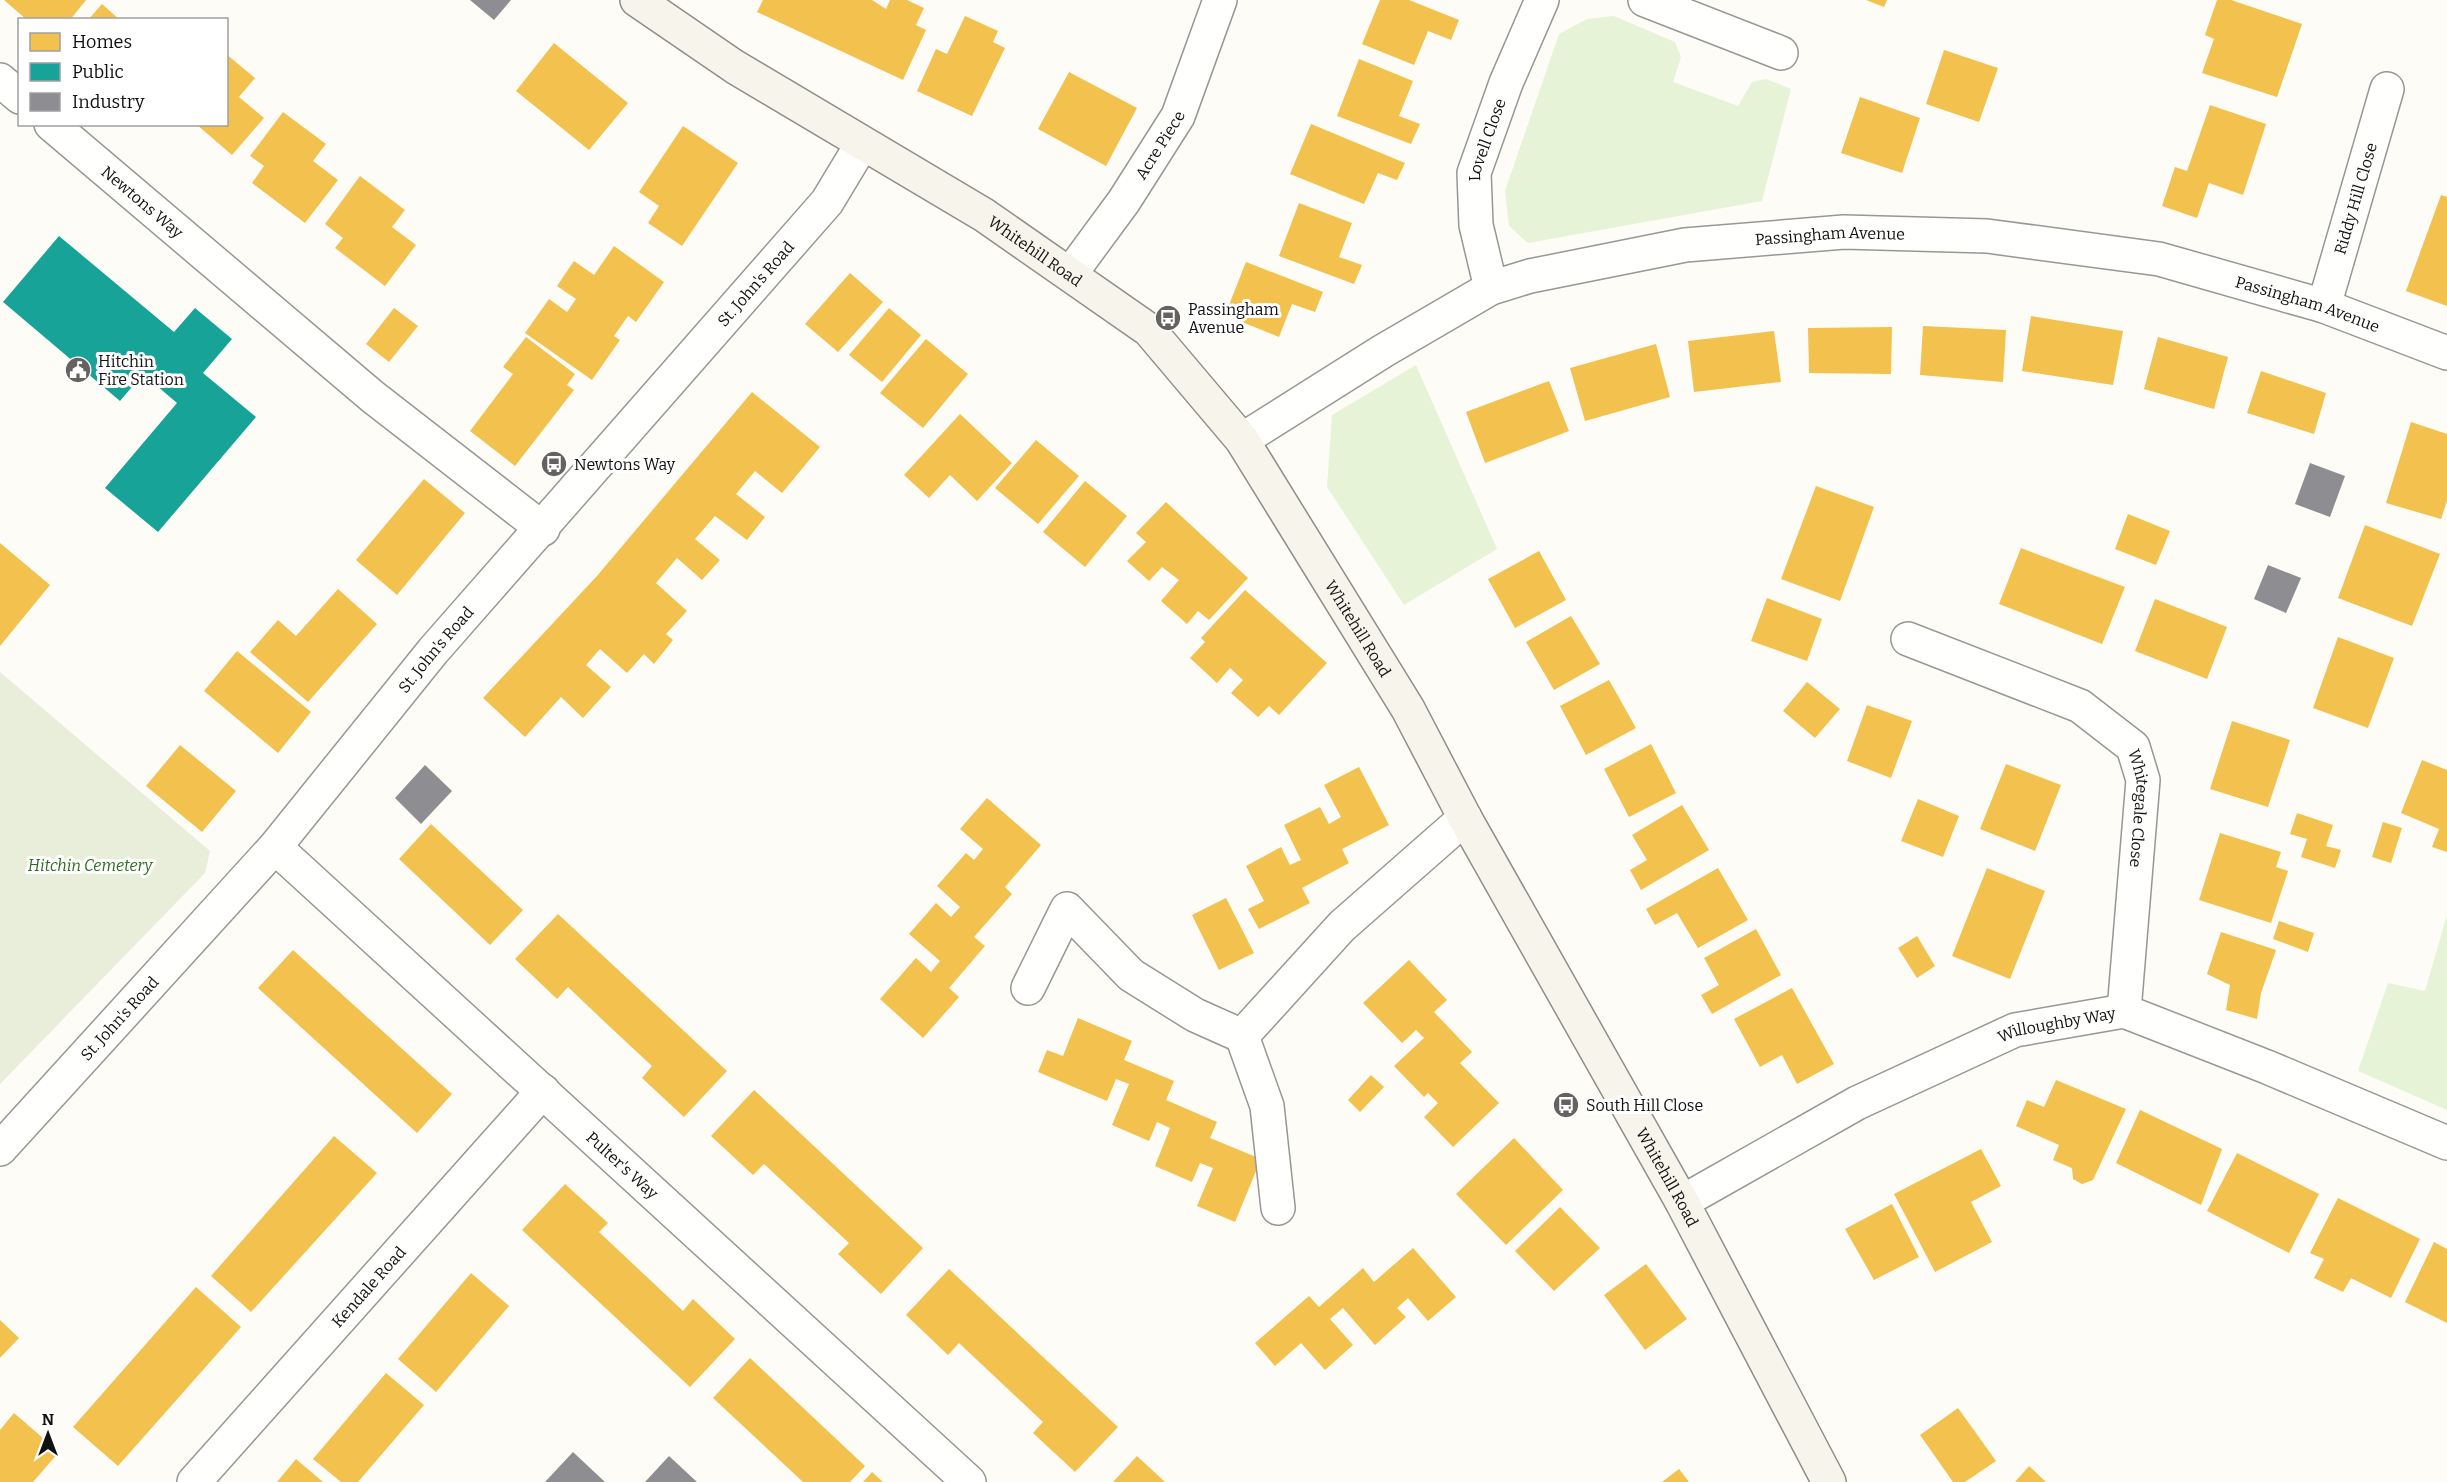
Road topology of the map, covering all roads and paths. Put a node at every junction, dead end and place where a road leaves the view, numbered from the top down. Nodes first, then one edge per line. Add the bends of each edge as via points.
1 (637, 0) edge
2 (1220, 0) edge
3 (1542, 0) edge
4 (1645, 0) edge
5 (1781, 52) dead end
6 (0, 80) edge
7 (2387, 89) dead end
8 (18, 95) edge
9 (53, 126) edge
10 (862, 144) junction
11 (1071, 273) junction
12 (1491, 288) junction
13 (2324, 306) junction
14 (2447, 353) edge
15 (1242, 440) junction
16 (543, 529) junction
17 (1908, 639) dead end
18 (1465, 818) junction
19 (275, 848) junction
20 (1028, 988) dead end
21 (2124, 1011) junction
22 (1242, 1036) junction
23 (543, 1091) junction
24 (2447, 1143) edge
25 (0, 1149) edge
26 (1682, 1202) junction
27 (1278, 1208) dead end
28 (194, 1482) edge
29 (969, 1482) edge
30 (1829, 1482) edge

1 - 10 street, Whitehill Road via 735,67
2 - 11 street, Acre Piece via 1178,116 1124,201
3 - 12 street, Lovell Close via 1474,172 1476,225
4 - 5 street
6 - 8 street
7 - 13 street, Riddy Hill Close
9 - 16 street, Newtons Way via 373,397
10 - 11 street, Whitehill Road via 984,215
10 - 16 street, St. John's Road via 827,202
11 - 15 street, Whitehill Road via 1149,330
12 - 13 street, Passingham Avenue via 1530,276 1685,245 1844,232 1987,236 2159,259
12 - 15 street, Passingham Avenue
13 - 14 street, Passingham Avenue
15 - 18 street, Whitehill Road via 1408,709
16 - 19 street, St. John's Road via 434,651
17 - 21 street, Whitegale Close via 2080,706 2133,747 2143,780
18 - 22 street via 1342,926
18 - 26 street, Whitehill Road
19 - 23 street, Pulter's Way
19 - 25 street, St. John's Road
20 - 22 street via 1067,909 1131,975 1196,1015
21 - 24 street, Willoughby Way
21 - 26 street, Willoughby Way via 2015,1030 1857,1103
22 - 27 street via 1267,1106
23 - 28 street, Kendale Road
23 - 29 street, Pulter's Way
26 - 30 street, Whitehill Road

